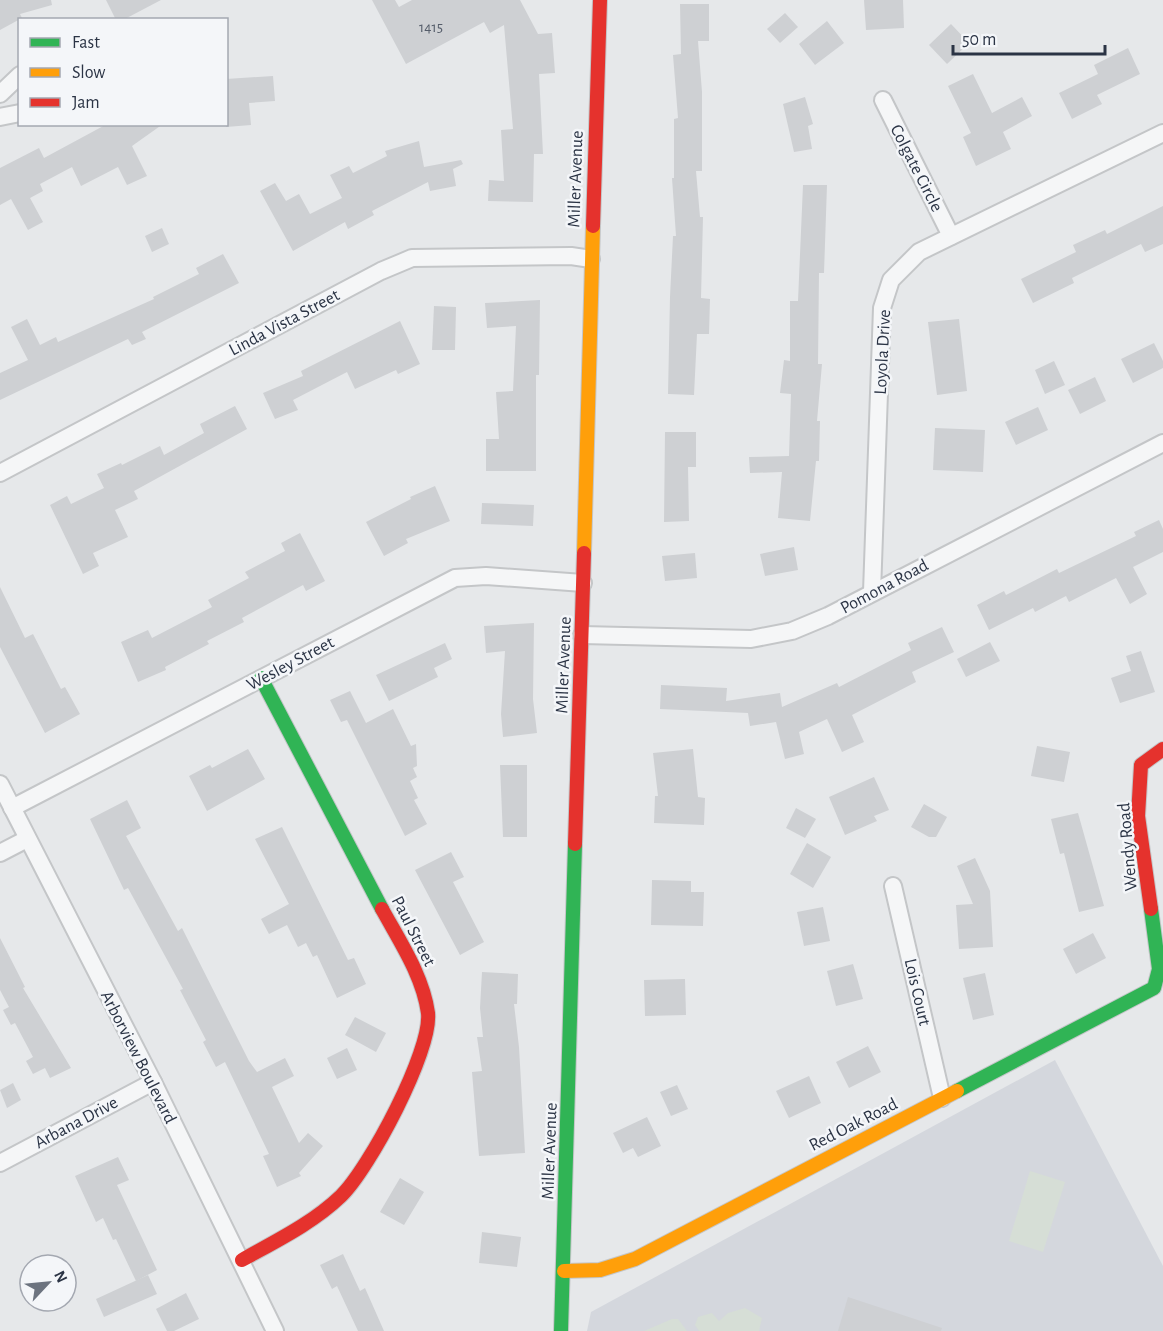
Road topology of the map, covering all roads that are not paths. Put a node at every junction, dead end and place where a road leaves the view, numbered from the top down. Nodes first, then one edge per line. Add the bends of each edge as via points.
1 (600, 0) edge
2 (18, 77) edge
3 (0, 94) edge
4 (882, 100) dead end
5 (18, 113) edge
6 (0, 117) edge
7 (1163, 133) edge
8 (951, 236) junction
9 (591, 259) junction
10 (1163, 443) edge
11 (0, 473) edge
12 (584, 583) junction
13 (872, 592) junction
14 (582, 635) junction
15 (261, 678) junction
16 (1163, 749) edge
17 (0, 784) edge
18 (12, 808) junction
19 (27, 839) junction
20 (0, 853) edge
21 (893, 886) dead end
22 (1154, 988) joint
23 (153, 1082) junction
24 (942, 1098) junction
25 (0, 1163) edge
26 (242, 1260) junction
27 (564, 1271) junction
28 (275, 1331) edge
29 (561, 1331) edge

1 - 9 street, Miller Avenue
2 - 3 street
4 - 8 street, Colgate Circle
5 - 6 street
7 - 8 street, Loyola Drive
8 - 13 street, Loyola Drive via 919,252 891,280 882,308
9 - 11 street, Linda Vista Street via 412,258
9 - 12 street, Miller Avenue
10 - 13 street, Pomona Road
12 - 14 street, Miller Avenue
12 - 15 street, Wesley Street via 486,576 455,578
13 - 14 street, Pomona Road via 792,631 751,639
14 - 27 street, Miller Avenue
15 - 18 street, Wesley Street
15 - 26 street, Paul Street via 418,979 428,1020 416,1065 345,1194
16 - 22 street, Wendy Road via 1141,765 1138,816 1159,969
17 - 18 street, Arborview Boulevard
18 - 19 street, Arborview Boulevard
19 - 20 street
19 - 23 street, Arborview Boulevard
21 - 24 street, Lois Court
22 - 24 street, Red Oak Road
23 - 25 street, Arbana Drive
23 - 26 street, Arborview Boulevard
24 - 27 street, Red Oak Road via 635,1260 595,1272
26 - 28 street, Arborview Boulevard
27 - 29 street, Miller Avenue

